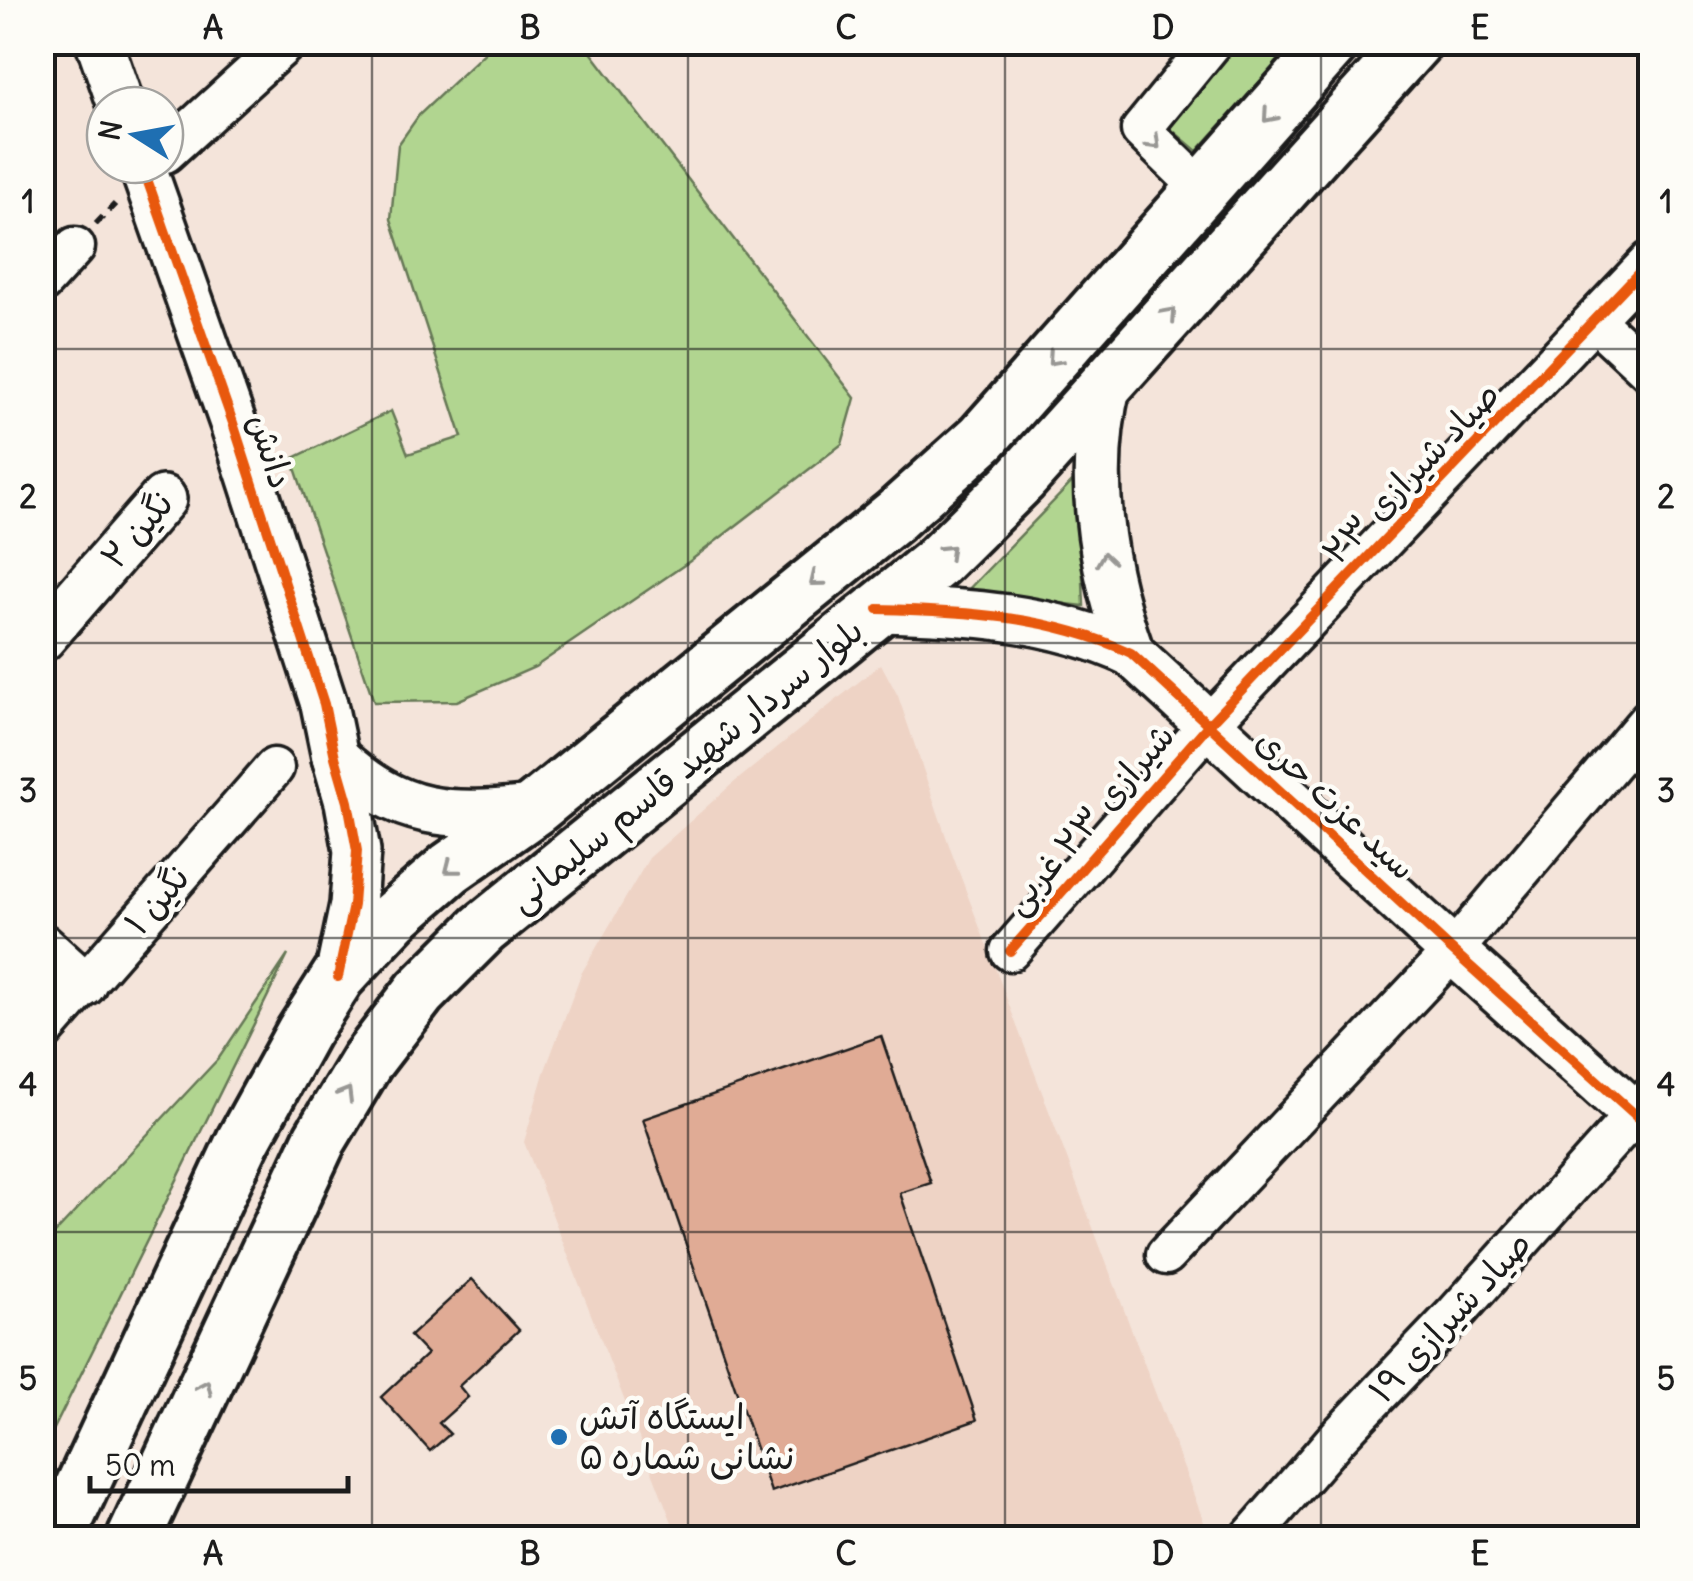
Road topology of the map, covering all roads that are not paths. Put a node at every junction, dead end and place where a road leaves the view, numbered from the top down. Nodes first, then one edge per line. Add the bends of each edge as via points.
1 (99, 42) edge
2 (287, 42) edge
3 (1213, 42) edge
4 (1333, 42) edge
5 (1415, 42) edge
6 (114, 85) edge
7 (185, 134) edge
8 (158, 185) edge
9 (1203, 190) junction
10 (75, 247) road end
11 (1650, 261) edge
12 (42, 283) edge
13 (1595, 321) junction
14 (1650, 372) edge
15 (1108, 382) junction
16 (163, 499) dead end
17 (878, 609) junction
18 (42, 638) edge
19 (1130, 652) junction
20 (1650, 718) edge
21 (1210, 723) junction
22 (334, 757) junction
23 (274, 768) dead end
24 (534, 809) junction
25 (42, 947) edge
26 (1453, 951) junction
27 (1010, 952) dead end
28 (338, 977) junction
29 (83, 984) junction
30 (42, 1033) edge
31 (1645, 1113) edge
32 (1166, 1255) dead end
33 (58, 1538) edge
34 (134, 1538) edge
35 (1250, 1538) edge

1 - 6 street
2 - 7 street
3 -> 9 street via 1141,130
4 -> 9 main road, بلوار سردار شهید قاسم سلیمانی
15 -> 5 main road, بلوار سردار شهید قاسم سلیمانی
8 - 22 street, دانش via 318,685
9 -> 24 main road, بلوار سردار شهید قاسم سلیمانی via 983,437
10 - 12 street
11 - 13 street, صیاد شیرازی ۲۳
13 - 14 street
13 - 21 street, صیاد شیرازی ۲۳
17 -> 15 main road, بلوار سردار شهید قاسم سلیمانی via 936,562
19 -> 15 street via 1111,596 1097,500
16 - 18 street, نگین ۲
17 - 19 street, سید عزت حری via 944,610 1066,627
34 -> 17 main road, بلوار سردار شهید قاسم سلیمانی via 320,1139 366,1061 420,992 483,929
19 - 21 street, سید عزت حری
20 - 26 street
21 - 26 street, سید عزت حری
21 - 27 street, شیرازی ۲۳ غربی
22 - 24 street via 390,799 434,811
22 - 28 street, دانش via 357,852
23 - 29 street, نگین ۱
24 -> 28 main road, بلوار سردار شهید قاسم سلیمانی via 450,868
25 - 29 street
26 - 31 street, سید عزت حری
26 - 32 street
28 - 33 main road, بلوار سردار شهید قاسم سلیمانی via 242,1141
29 - 30 street, نگین ۱
31 - 35 street, صیاد شیرازی ۱۹

